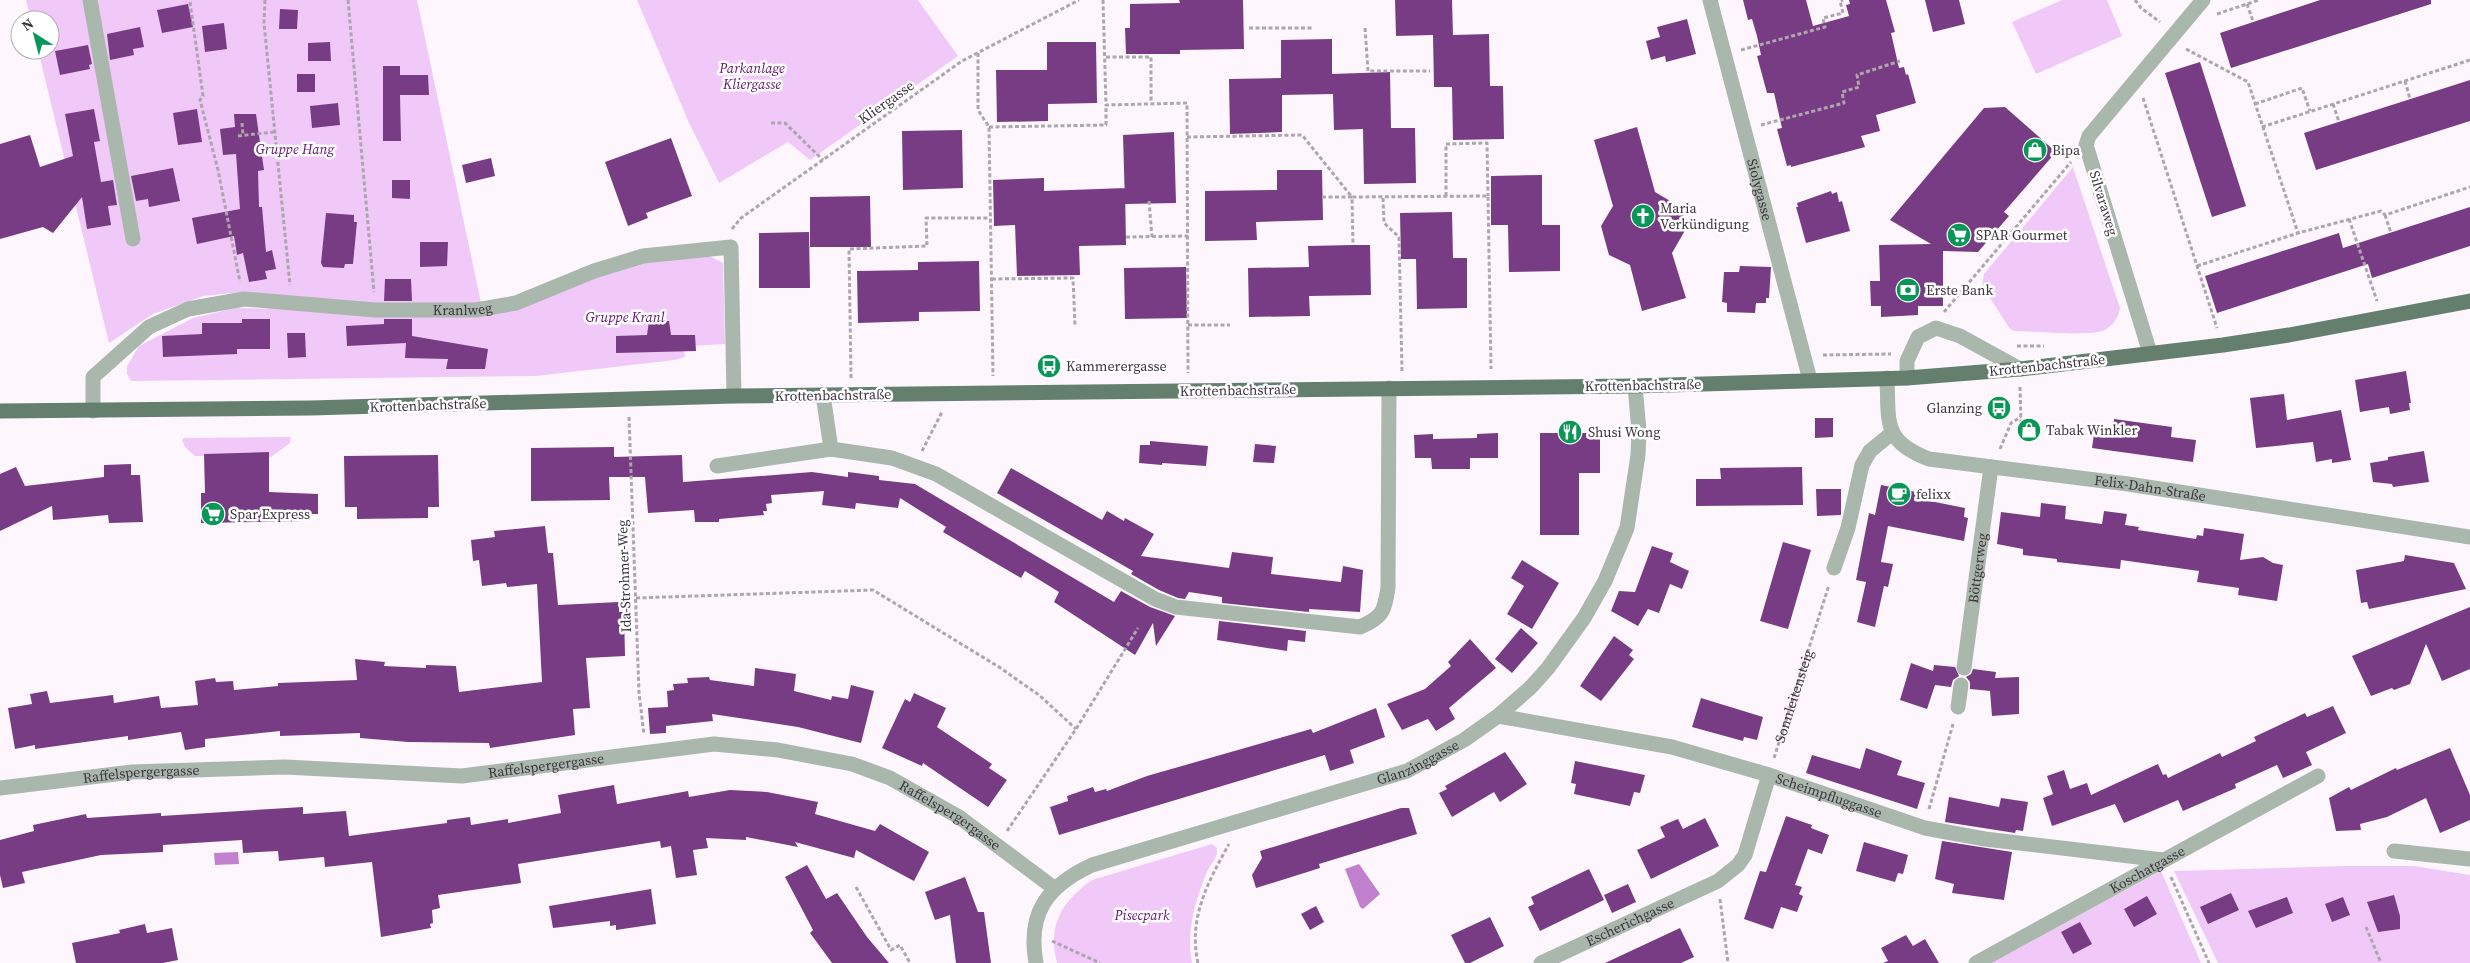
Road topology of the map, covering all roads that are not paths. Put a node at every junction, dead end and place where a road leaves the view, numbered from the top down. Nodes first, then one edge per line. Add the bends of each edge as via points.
1 (90, 0) edge
2 (1710, 0) edge
3 (2203, 0) edge
4 (133, 238) dead end
5 (2470, 301) edge
6 (2150, 353) junction
7 (2020, 369) junction
8 (1887, 378) junction
9 (1907, 378) junction
10 (1810, 380) junction
11 (1635, 386) junction
12 (1395, 388) junction
13 (823, 395) junction
14 (734, 396) junction
15 (93, 410) junction
16 (0, 411) edge
17 (1892, 433) junction
18 (831, 449) junction
19 (717, 466) dead end
20 (1991, 467) junction
21 (2470, 537) edge
22 (1834, 568) road end
23 (1964, 668) dead end
24 (1961, 685) dead end
25 (1958, 707) road end
26 (1498, 716) junction
27 (1768, 775) junction
28 (2318, 776) dead end
29 (0, 788) edge
30 (2394, 850) dead end
31 (2470, 859) edge
32 (2163, 860) junction
33 (1054, 888) junction
34 (1036, 963) edge
35 (1541, 963) edge
36 (1976, 963) edge

1 - 4 street
2 - 10 street, Siolygasse
3 - 6 street, Silvaraweg via 2089,136 2086,145
5 - 6 main road, Krottenbachstraße via 2223,345
6 - 7 main road, Krottenbachstraße
7 - 9 main road, Krottenbachstraße
7 - 9 street via 1960,336 1936,328 1918,337 1908,361
8 - 9 main road, Krottenbachstraße
8 - 10 main road, Krottenbachstraße
8 - 17 street
10 - 11 main road, Krottenbachstraße
11 - 12 main road, Krottenbachstraße
11 - 26 street, Glanzinggasse via 1639,431 1636,471 1628,528 1616,557 1568,642 1537,681
12 - 13 main road, Krottenbachstraße
12 - 18 street via 1388,588 1384,609 1376,620 1360,627 1176,607 1155,599 915,464
13 - 14 main road, Krottenbachstraße
13 - 18 street
14 - 15 main road, Krottenbachstraße via 311,408
14 - 15 street, Kranlweg via 731,247 643,256 594,271 539,295 476,310 376,310 244,299 188,309 149,327 93,377
15 - 16 main road, Krottenbachstraße
17 - 20 street, Felix-Dahn-Straße via 1901,445 1929,459
17 - 22 street via 1870,451 1862,465 1846,535
18 - 19 street
20 - 21 street, Felix-Dahn-Straße via 2128,484
20 - 23 street, Böttgerweg
24 - 25 street
26 - 27 street, Scheimpfluggasse via 1672,747
26 - 33 street, Glanzinggasse via 1464,740 1407,771 1092,865 1070,875
27 - 32 street, Scheimpfluggasse via 1925,828 2013,843
27 - 35 street, Escherichgasse via 1745,855 1738,865 1718,881
28 - 32 street, Koschatgasse
29 - 33 street, Raffelspergergasse via 132,772 284,767 462,776 714,744 778,750 852,764 890,778 959,817
30 - 31 street
32 - 36 street, Koschatgasse
33 - 34 street, Glanzinggasse via 1044,900 1033,933

